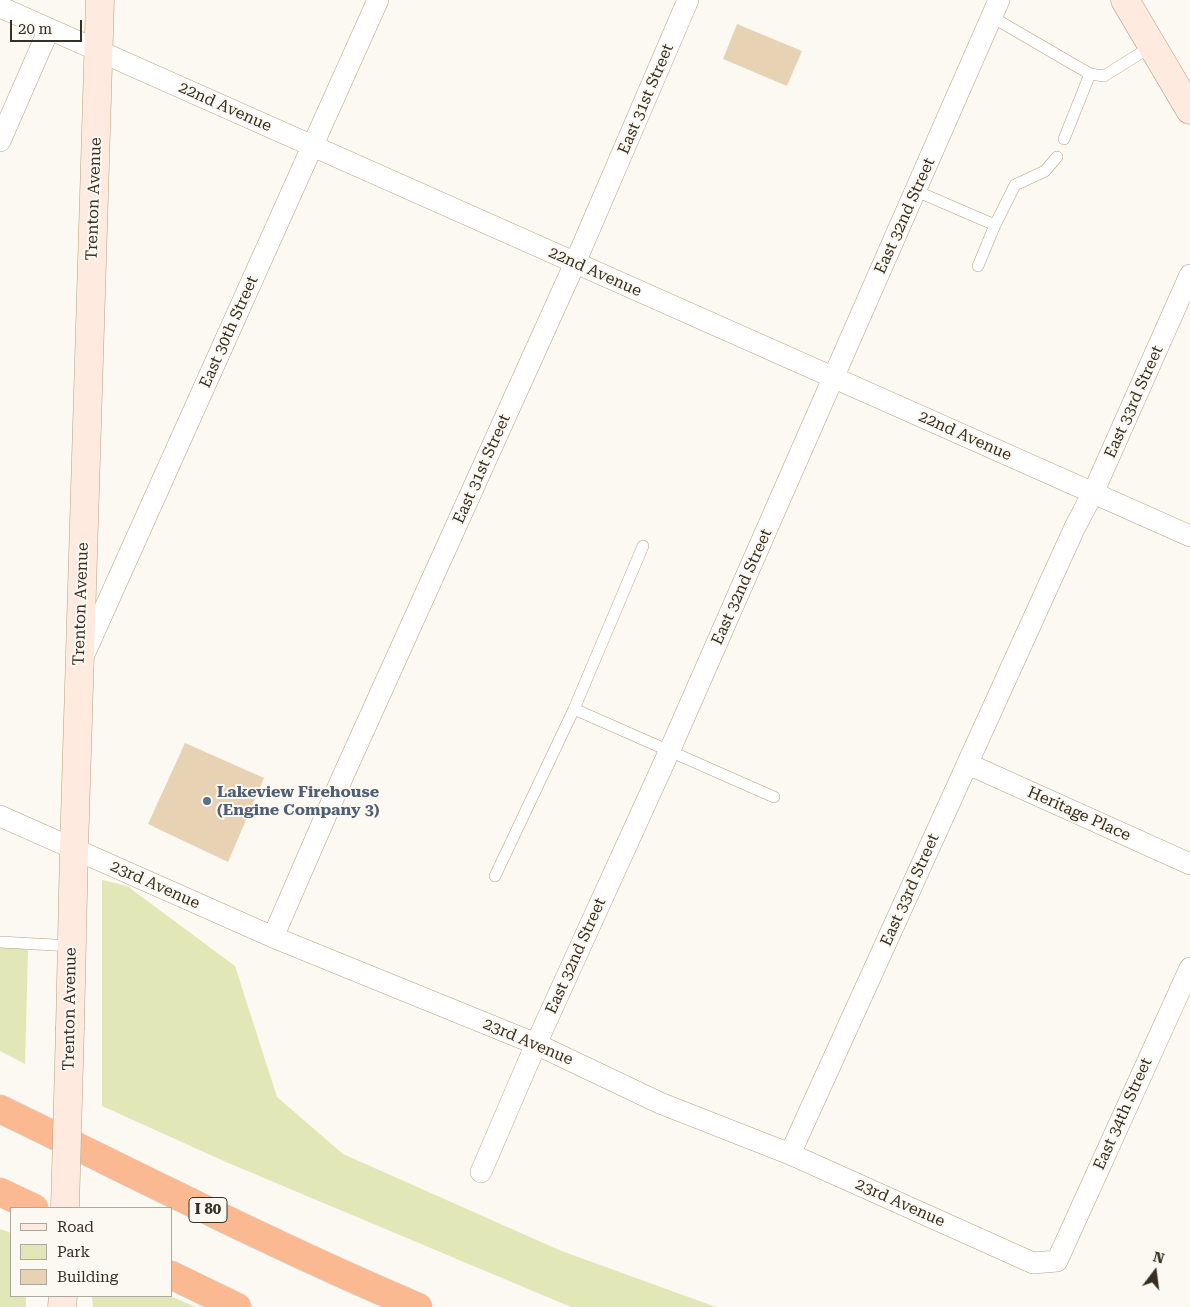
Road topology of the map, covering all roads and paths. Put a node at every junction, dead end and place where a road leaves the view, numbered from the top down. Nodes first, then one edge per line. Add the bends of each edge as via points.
1 (100, 0) edge
2 (378, 0) edge
3 (688, 0) edge
4 (1125, 0) edge
5 (0, 7) edge
6 (996, 8) edge
7 (50, 29) junction
8 (1152, 46) junction
9 (98, 50) junction
10 (1090, 74) junction
11 (1190, 110) edge
12 (1064, 139) dead end
13 (0, 141) edge
14 (312, 146) junction
15 (1057, 157) dead end
16 (916, 191) junction
17 (995, 226) junction
18 (575, 263) junction
19 (978, 266) dead end
20 (1190, 275) edge
21 (834, 378) junction
22 (1093, 493) junction
23 (1190, 536) edge
24 (643, 546) dead end
25 (80, 664) junction
26 (574, 710) junction
27 (669, 752) junction
28 (968, 764) junction
29 (774, 797) dead end
30 (0, 816) edge
31 (74, 849) junction
32 (1190, 864) edge
33 (495, 876) dead end
34 (273, 937) junction
35 (0, 942) edge
36 (72, 946) junction
37 (1190, 968) edge
38 (536, 1044) junction
39 (0, 1109) edge
40 (790, 1154) junction
41 (481, 1172) dead end
42 (0, 1192) edge
43 (32, 1207) edge
44 (65, 1207) edge
45 (1057, 1261) joint
46 (172, 1275) edge
47 (237, 1307) edge
48 (418, 1307) edge

1 - 9 street, Trenton Avenue
2 - 14 street, East 30th Street
3 - 18 street, East 31st Street
4 - 8 street
5 - 7 street, 22nd Avenue
6 - 10 lane
6 - 16 street, East 32nd Street
7 - 9 street, 22nd Avenue
7 - 13 street
8 - 10 lane via 1104,76
8 - 11 street
9 - 14 street, 22nd Avenue
9 - 25 street, Trenton Avenue
10 - 12 lane
14 - 18 street, 22nd Avenue
14 - 25 street, East 30th Street
15 - 17 lane via 1045,171 1014,185
16 - 17 lane
16 - 21 street, East 32nd Street
17 - 19 lane
18 - 21 street, 22nd Avenue
18 - 34 street, East 31st Street
20 - 22 street, East 33rd Street
21 - 22 street, 22nd Avenue
21 - 27 street, East 32nd Street
22 - 23 street, 22nd Avenue
22 - 28 street, East 33rd Street
24 - 26 lane
25 - 31 street, Trenton Avenue
26 - 27 lane
26 - 33 lane
27 - 29 lane
27 - 38 street, East 32nd Street
28 - 32 street, Heritage Place
28 - 40 street, East 33rd Street
30 - 31 street, 23rd Avenue
31 - 34 street, 23rd Avenue
31 - 36 street, Trenton Avenue
34 - 38 street, 23rd Avenue
35 - 36 lane
36 - 44 street, Trenton Avenue, bridge
37 - 45 street, East 34th Street
38 - 40 street, 23rd Avenue via 660,1102
38 - 41 street, East 32nd Street
39 - 48 highway, I 80 via 285,1247
40 - 45 street, 23rd Avenue via 1033,1263
42 - 43 highway
46 - 47 highway

